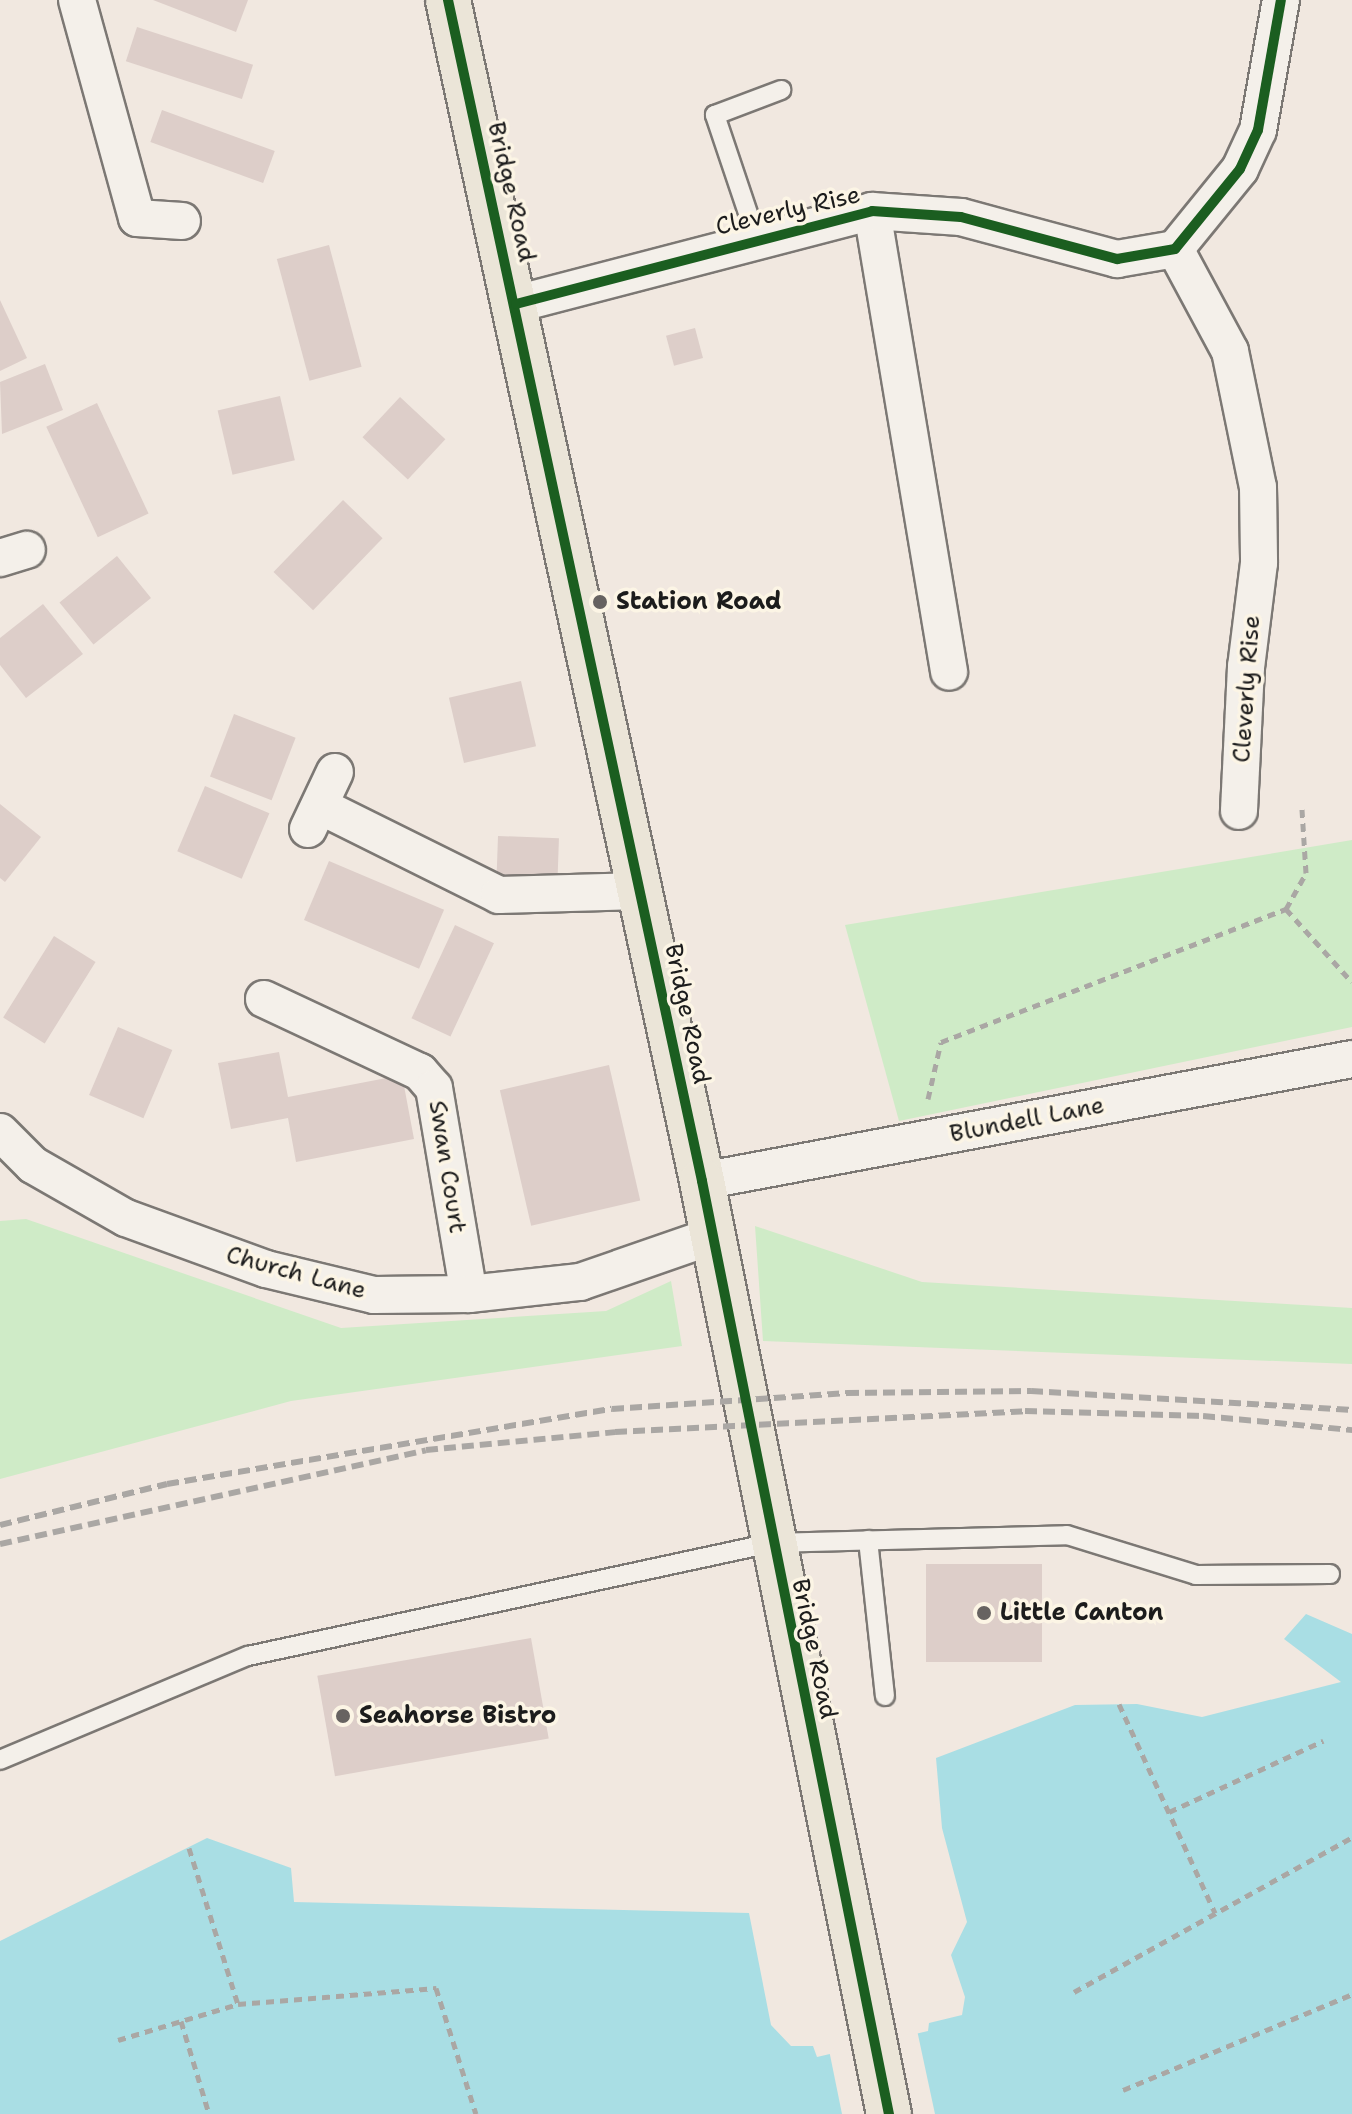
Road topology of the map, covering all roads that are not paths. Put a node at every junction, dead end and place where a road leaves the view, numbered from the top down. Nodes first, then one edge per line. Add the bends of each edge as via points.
1 (77, 0) edge
2 (448, 0) edge
3 (1281, 0) edge
4 (781, 90) dead end
5 (872, 211) junction
6 (182, 221) dead end
7 (756, 237) junction
8 (1175, 249) junction
9 (516, 304) junction
10 (949, 672) dead end
11 (335, 772) dead end
12 (1239, 811) dead end
13 (641, 891) junction
14 (264, 999) dead end
15 (1352, 1059) edge
16 (0, 1132) edge
17 (17, 1170) edge
18 (702, 1181) junction
19 (713, 1236) junction
20 (469, 1294) junction
21 (868, 1540) junction
22 (771, 1543) junction
23 (1330, 1574) dead end
24 (885, 1696) dead end
25 (0, 1760) edge
26 (889, 2114) edge

1 - 6 street via 137,218
2 - 9 main road, Bridge Road
3 - 8 street via 1258,130 1240,169
4 - 7 lane via 715,115
5 - 7 street, Cleverly Rise
5 - 8 street, Cleverly Rise via 961,217 1117,259
5 - 10 street, Cleverly Rise
7 - 9 street, Cleverly Rise
8 - 12 street, Cleverly Rise via 1230,351 1258,487 1259,563 1246,667
9 - 13 main road, Bridge Road
11 - 13 street via 315,818 499,895
13 - 18 main road, Bridge Road
14 - 20 street, Swan Court via 420,1072 434,1088
15 - 18 street, Blundell Lane
16 - 17 street, Church Lane
17 - 20 street, Church Lane via 126,1218 266,1269 374,1295
18 - 19 main road, Bridge Road
19 - 20 street, Church Lane via 580,1282
19 - 22 main road, Bridge Road
21 - 22 lane
21 - 23 lane via 1067,1535 1196,1575
21 - 24 lane
22 - 25 lane via 248,1656
22 - 26 main road, Bridge Road

